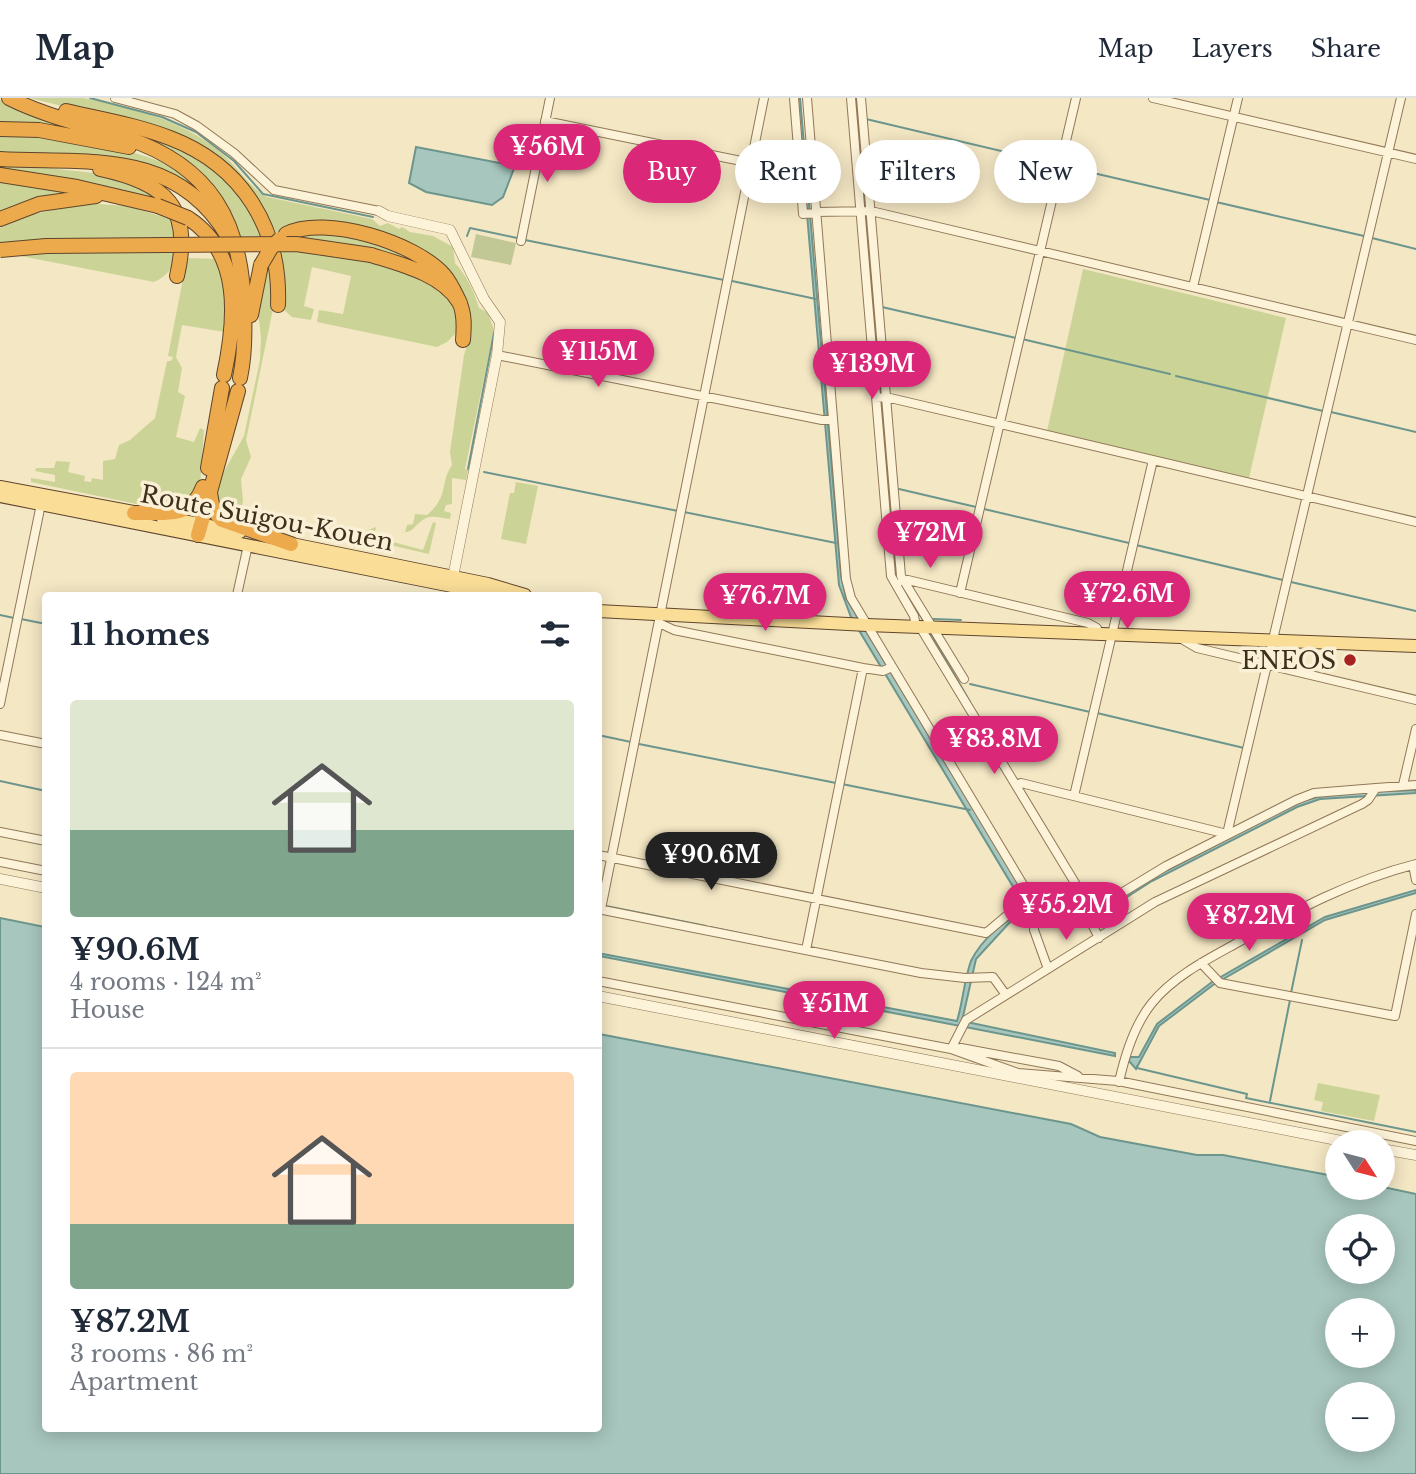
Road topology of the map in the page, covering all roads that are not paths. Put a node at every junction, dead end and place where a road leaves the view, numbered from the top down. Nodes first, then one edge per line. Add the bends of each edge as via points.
1 (115, 98) edge
2 (550, 98) edge
3 (764, 98) edge
4 (794, 98) edge
5 (807, 98) edge
6 (851, 98) edge
7 (861, 98) edge
8 (1076, 98) edge
9 (1153, 98) edge
10 (1238, 98) edge
11 (1401, 98) edge
12 (13, 100) edge
13 (1233, 117) junction
14 (545, 121) junction
15 (6, 129) edge
16 (755, 140) edge
17 (800, 140) edge
18 (806, 140) edge
19 (1388, 152) junction
20 (168, 158) junction
21 (0, 159) edge
22 (1416, 159) edge
23 (735, 160) edge
24 (71, 163) junction
25 (0, 175) edge
26 (118, 196) junction
27 (742, 203) edge
28 (810, 203) edge
29 (810, 203) edge
30 (865, 210) junction
31 (379, 211) joint
32 (812, 213) junction
33 (0, 219) edge
34 (521, 241) dead end
35 (0, 250) edge
36 (1040, 251) junction
37 (241, 269) junction
38 (177, 276) dead end
39 (1193, 287) junction
40 (460, 303) junction
41 (278, 305) dead end
42 (1347, 324) junction
43 (463, 340) dead end
44 (1416, 340) edge
45 (497, 355) junction
46 (240, 377) junction
47 (704, 396) junction
48 (881, 397) junction
49 (829, 420) junction
50 (999, 423) junction
51 (1153, 460) junction
52 (210, 474) junction
53 (0, 487) edge
54 (0, 496) edge
55 (1307, 496) junction
56 (41, 504) junction
57 (134, 513) junction
58 (1416, 523) edge
59 (199, 527) junction
60 (291, 544) junction
61 (248, 545) junction
62 (900, 582) junction
63 (451, 586) edge
64 (238, 592) edge
65 (482, 592) edge
66 (500, 592) edge
67 (960, 593) junction
68 (602, 612) edge
69 (659, 619) junction
70 (861, 625) junction
71 (925, 627) junction
72 (1097, 633) junction
73 (1112, 634) junction
74 (1179, 637) junction
75 (1273, 640) junction
76 (1416, 646) edge
77 (1267, 665) junction
78 (863, 668) junction
79 (888, 669) junction
80 (964, 679) dead end
81 (1416, 699) edge
82 (0, 704) edge
83 (1416, 729) edge
84 (0, 735) edge
85 (42, 743) edge
86 (1018, 784) junction
87 (1403, 785) junction
88 (1416, 785) edge
89 (1375, 788) junction
90 (1074, 796) junction
91 (0, 832) edge
92 (1227, 834) junction
93 (42, 840) edge
94 (602, 856) edge
95 (611, 858) junction
96 (0, 862) edge
97 (1414, 864) edge
98 (42, 870) edge
99 (0, 879) edge
100 (1416, 880) edge
101 (42, 887) edge
102 (816, 899) junction
103 (602, 900) edge
104 (1033, 908) junction
105 (602, 909) edge
106 (1416, 914) edge
107 (1089, 915) junction
108 (1100, 938) junction
109 (806, 950) junction
110 (1412, 957) edge
111 (1201, 963) junction
112 (1048, 969) junction
113 (602, 982) edge
114 (1006, 995) junction
115 (602, 997) edge
116 (951, 1049) junction
117 (1018, 1075) junction
118 (1080, 1077) junction
119 (1119, 1082) junction
120 (1325, 1138) edge
121 (1416, 1140) edge
122 (1395, 1152) edge
123 (1416, 1156) edge

1 - 31 street via 174,114 197,126 234,152 274,190
2 - 14 street
3 - 16 street
4 - 17 street
5 - 18 street
6 - 30 street
7 - 30 street
8 - 36 street
9 - 13 street
10 - 13 street
11 - 19 street
12 - 20 highway via 126,138
12 - 41 highway via 155,133 183,143 216,164 244,192 266,228 278,269
13 - 19 street
13 - 39 street
14 - 23 street
14 - 34 street
15 - 20 highway via 52,132
19 - 22 street
19 - 42 street
20 - 37 highway via 205,185 223,209
21 - 24 highway
24 - 37 highway via 123,164 177,182 219,221
24 - 38 highway via 138,181 169,200 182,229
25 - 26 highway
26 - 33 highway via 58,200
26 - 52 highway, bridge via 188,218 212,239 231,282 232,324
27 - 47 street
28 - 32 street
29 - 32 street
30 - 32 street
30 - 36 street
30 - 48 street
31 - 45 street via 454,234 500,322
32 - 49 street
35 - 40 highway, bridge via 296,244 371,255 425,275
36 - 39 street
36 - 50 street
37 - 46 highway
39 - 42 street
40 - 43 highway
40 - 46 highway, bridge via 443,274 398,245 357,233 305,227 286,234 261,265
42 - 44 street
42 - 55 street
45 - 47 street
45 - 63 street
46 - 52 highway
47 - 49 street
47 - 69 street
48 - 50 street
48 - 62 street
49 - 70 street via 846,579
50 - 51 street
50 - 67 street
51 - 55 street
51 - 73 street
52 - 57 highway via 200,496 186,510
52 - 59 highway
52 - 60 highway via 211,504 217,516
53 - 57 main road, Route Suigou-Kouen
54 - 56 main road, Route Suigou-Kouen
55 - 58 street
55 - 75 street
56 - 59 main road, Route Suigou-Kouen
56 - 82 street
57 - 59 main road, Route Suigou-Kouen
59 - 60 main road, Route Suigou-Kouen
59 - 61 main road, Route Suigou-Kouen
60 - 63 main road, Route Suigou-Kouen
61 - 63 main road, Route Suigou-Kouen
61 - 64 street
62 - 67 street
62 - 71 street
62 - 71 street via 914,616
63 - 65 main road, Route Suigou-Kouen
63 - 66 main road, Route Suigou-Kouen
67 - 72 street via 1088,623
68 - 69 main road
69 - 70 main road
69 - 78 street via 674,630
69 - 95 street
70 - 71 main road
70 - 79 street
71 - 72 main road
71 - 80 street
71 - 86 street
72 - 73 main road
73 - 74 main road
73 - 90 street
74 - 75 main road
74 - 77 street via 1197,648
75 - 76 main road
75 - 77 street
77 - 81 street
77 - 92 street
78 - 79 street
78 - 102 street
79 - 104 street
83 - 87 street
84 - 85 street
86 - 90 street
86 - 107 street
87 - 88 street
87 - 89 street
89 - 92 street via 1304,796
89 - 108 street via 1369,799 1155,902
90 - 92 street
91 - 93 street
92 - 107 street
94 - 95 street
95 - 102 street
95 - 103 street
96 - 98 street
97 - 100 street
97 - 111 street via 1342,887
99 - 101 street
102 - 104 street via 986,933 1011,912
102 - 109 street
104 - 107 street via 1059,916
104 - 112 street via 1037,943
105 - 109 street
106 - 110 street
107 - 108 street
108 - 112 street
109 - 114 street via 922,973 993,977
110 - 111 street via 1395,1016 1218,980
111 - 119 street via 1151,1005 1126,1054
112 - 114 street
113 - 116 street
114 - 116 street via 963,1024
115 - 117 street
116 - 117 street
116 - 118 street via 1059,1066
117 - 118 street
117 - 120 street
118 - 119 street
119 - 121 street
122 - 123 street

